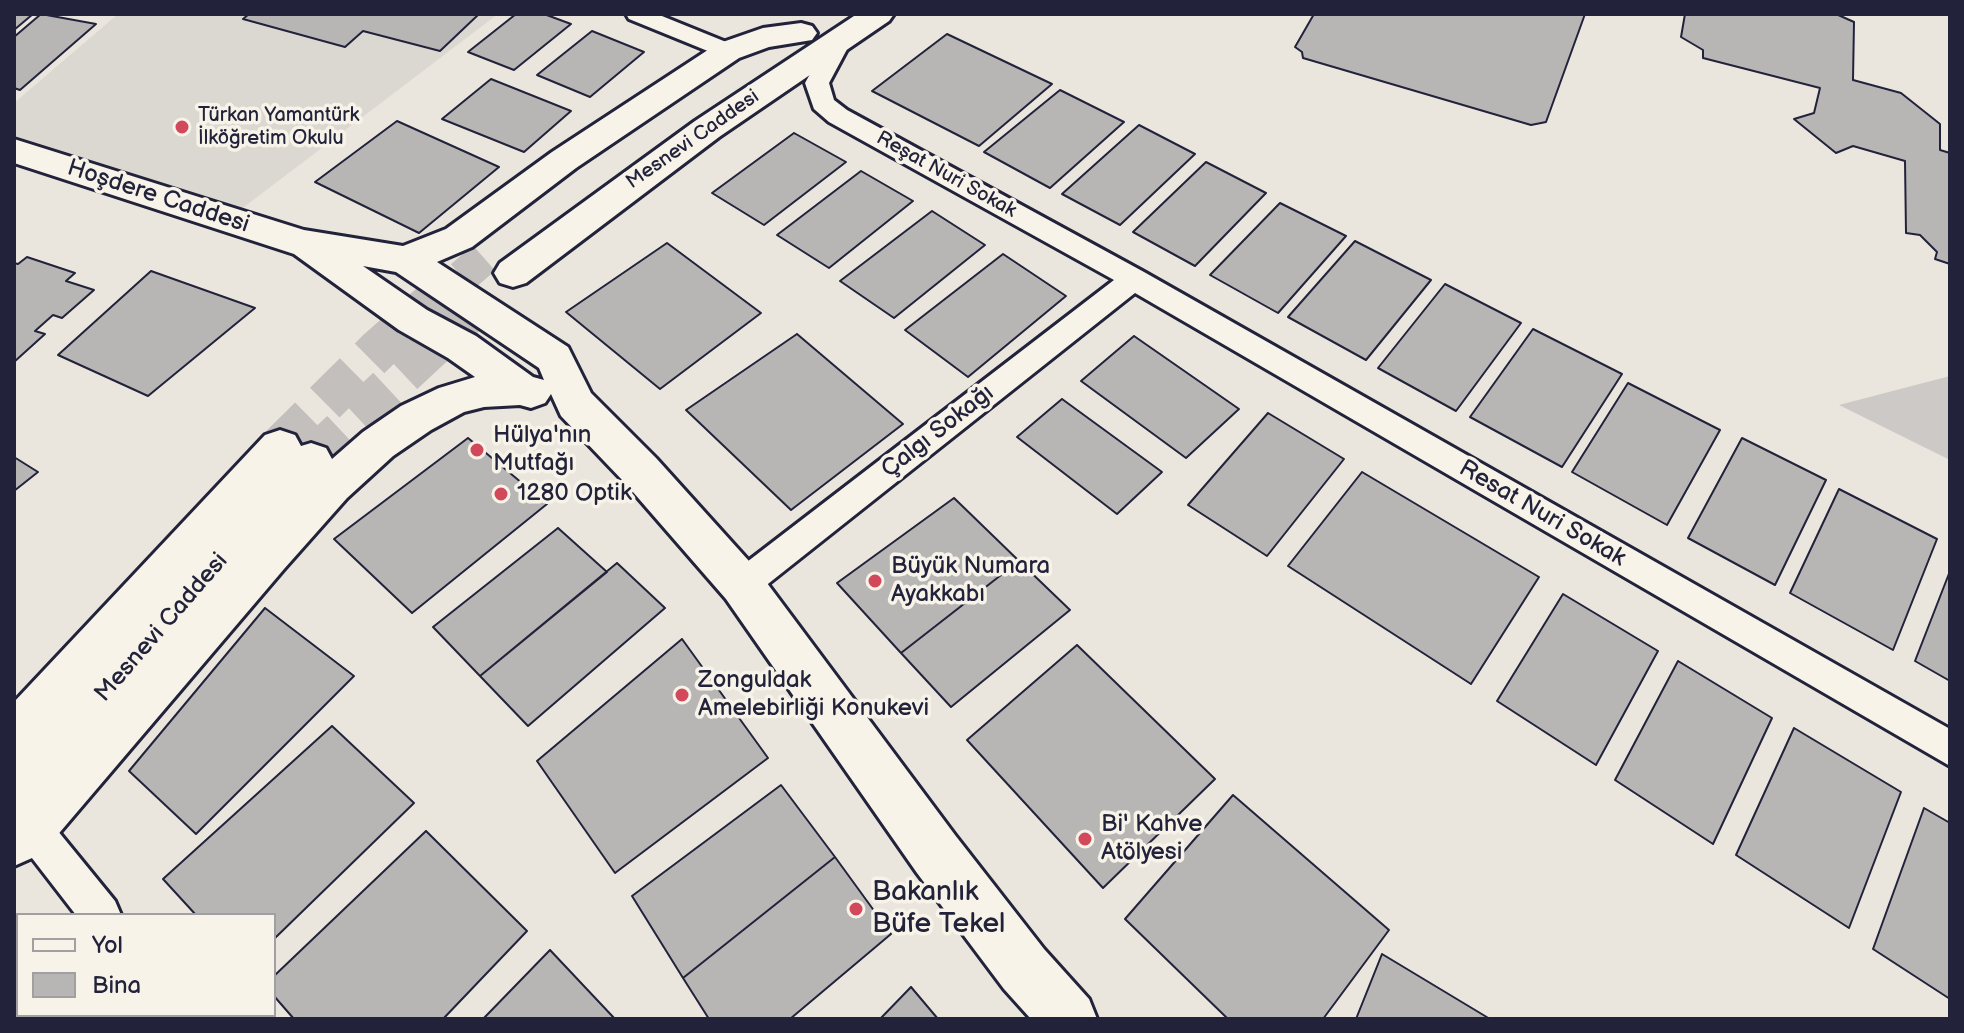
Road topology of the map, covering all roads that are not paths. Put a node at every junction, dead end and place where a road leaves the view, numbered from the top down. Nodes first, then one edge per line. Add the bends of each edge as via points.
1 (637, 14) edge
2 (878, 14) edge
3 (836, 26) edge
4 (801, 33) junction
5 (728, 51) junction
6 (14, 151) edge
7 (302, 243) junction
8 (485, 256) junction
9 (406, 260) junction
10 (1134, 279) junction
11 (520, 389) junction
12 (576, 404) junction
13 (742, 585) junction
14 (14, 738) edge
15 (1950, 749) edge
16 (20, 821) edge
17 (99, 913) edge
18 (1069, 1019) edge

1 - 5 street
2 - 3 main road, Mesnevi Caddesi
3 - 4 main road, Mesnevi Caddesi
3 - 8 main road, Mesnevi Caddesi via 707,129
3 - 10 street, Reşat Nuri Sokak via 817,83 828,109
4 - 5 main road, Mesnevi Caddesi via 763,38
4 - 8 main road, Mesnevi Caddesi
5 - 8 main road, Mesnevi Caddesi via 564,160
6 - 7 main road, Hoşdere Caddesi
7 - 9 main road
7 - 11 main road
8 - 9 main road
9 - 12 main road via 554,358
10 - 13 street, Çalgı Sokağı
10 - 15 street, Resat Nuri Sokak
11 - 12 main road
11 - 16 main road via 453,399 378,444 332,485
12 - 13 main road
13 - 18 main road via 936,854
14 - 16 main road, Mesnevi Caddesi via 295,454
16 - 17 street

